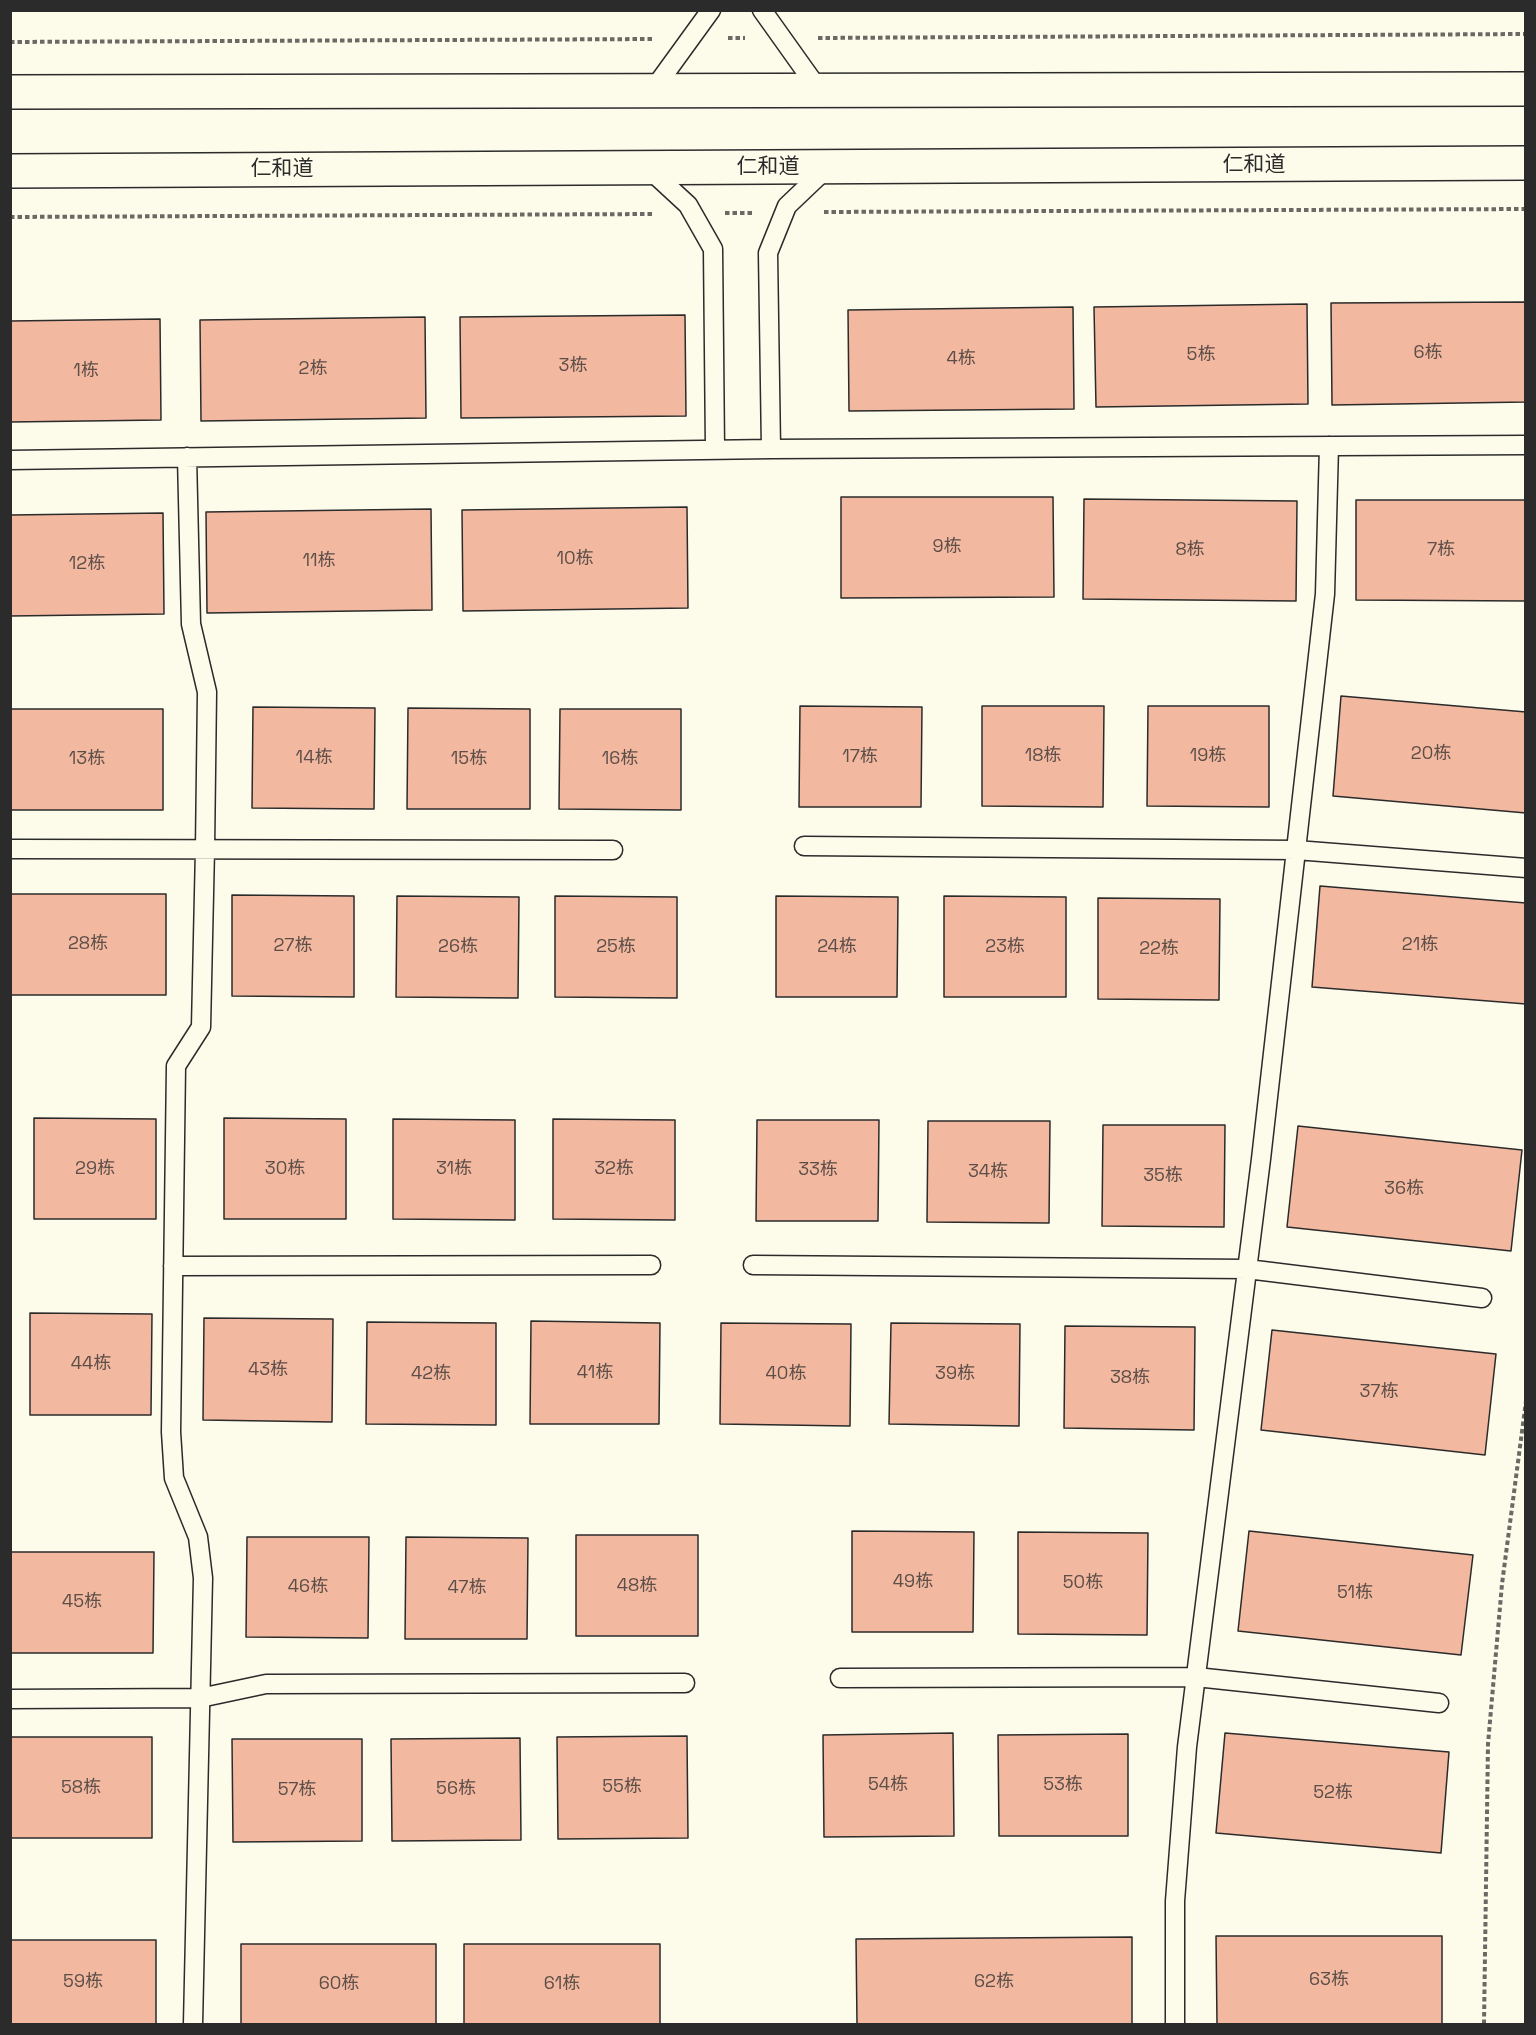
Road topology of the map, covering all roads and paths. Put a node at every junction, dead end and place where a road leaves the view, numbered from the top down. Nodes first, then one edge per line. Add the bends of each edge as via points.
1 (711, 10) edge
2 (762, 10) edge
3 (1526, 89) edge
4 (652, 90) junction
5 (819, 90) junction
6 (10, 92) edge
7 (1526, 163) edge
8 (648, 167) junction
9 (828, 167) junction
10 (10, 171) edge
11 (1526, 445) edge
12 (1329, 446) junction
13 (771, 449) junction
14 (715, 450) junction
15 (187, 457) junction
16 (10, 460) edge
17 (804, 846) dead end
18 (10, 849) edge
19 (205, 849) junction
20 (613, 850) dead end
21 (1296, 850) junction
22 (1526, 868) edge
23 (651, 1265) dead end
24 (753, 1265) dead end
25 (173, 1266) junction
26 (1247, 1269) junction
27 (1482, 1298) dead end
28 (1526, 1401) edge
29 (1196, 1677) junction
30 (840, 1678) dead end
31 (685, 1683) dead end
32 (200, 1698) junction
33 (10, 1699) edge
34 (1439, 1703) dead end
35 (193, 2025) edge
36 (1175, 2025) edge
37 (1484, 2025) edge

1 - 4 lane
2 - 5 lane
3 - 5 main road
4 - 5 main road
4 - 6 main road
7 - 9 main road, 仁和道
8 - 9 main road, 仁和道
8 - 10 main road, 仁和道
8 - 14 lane via 688,205 712,249
9 - 13 lane via 787,206 768,253
11 - 12 lane
12 - 13 lane
12 - 21 lane via 1325,594
13 - 14 lane
14 - 15 lane
15 - 16 lane
15 - 19 lane via 191,624 207,692
17 - 21 lane
18 - 19 lane
19 - 20 lane
19 - 25 lane via 201,1027 176,1066
21 - 22 lane
21 - 26 lane
23 - 25 lane
24 - 26 lane
25 - 32 lane via 171,1432 174,1478 198,1537 203,1578
26 - 27 lane
26 - 29 lane
28 - 37 path via 1502,1584 1488,1744
29 - 30 lane
29 - 34 lane
29 - 36 lane via 1175,1901
31 - 32 lane via 266,1684
32 - 33 lane
32 - 35 lane

